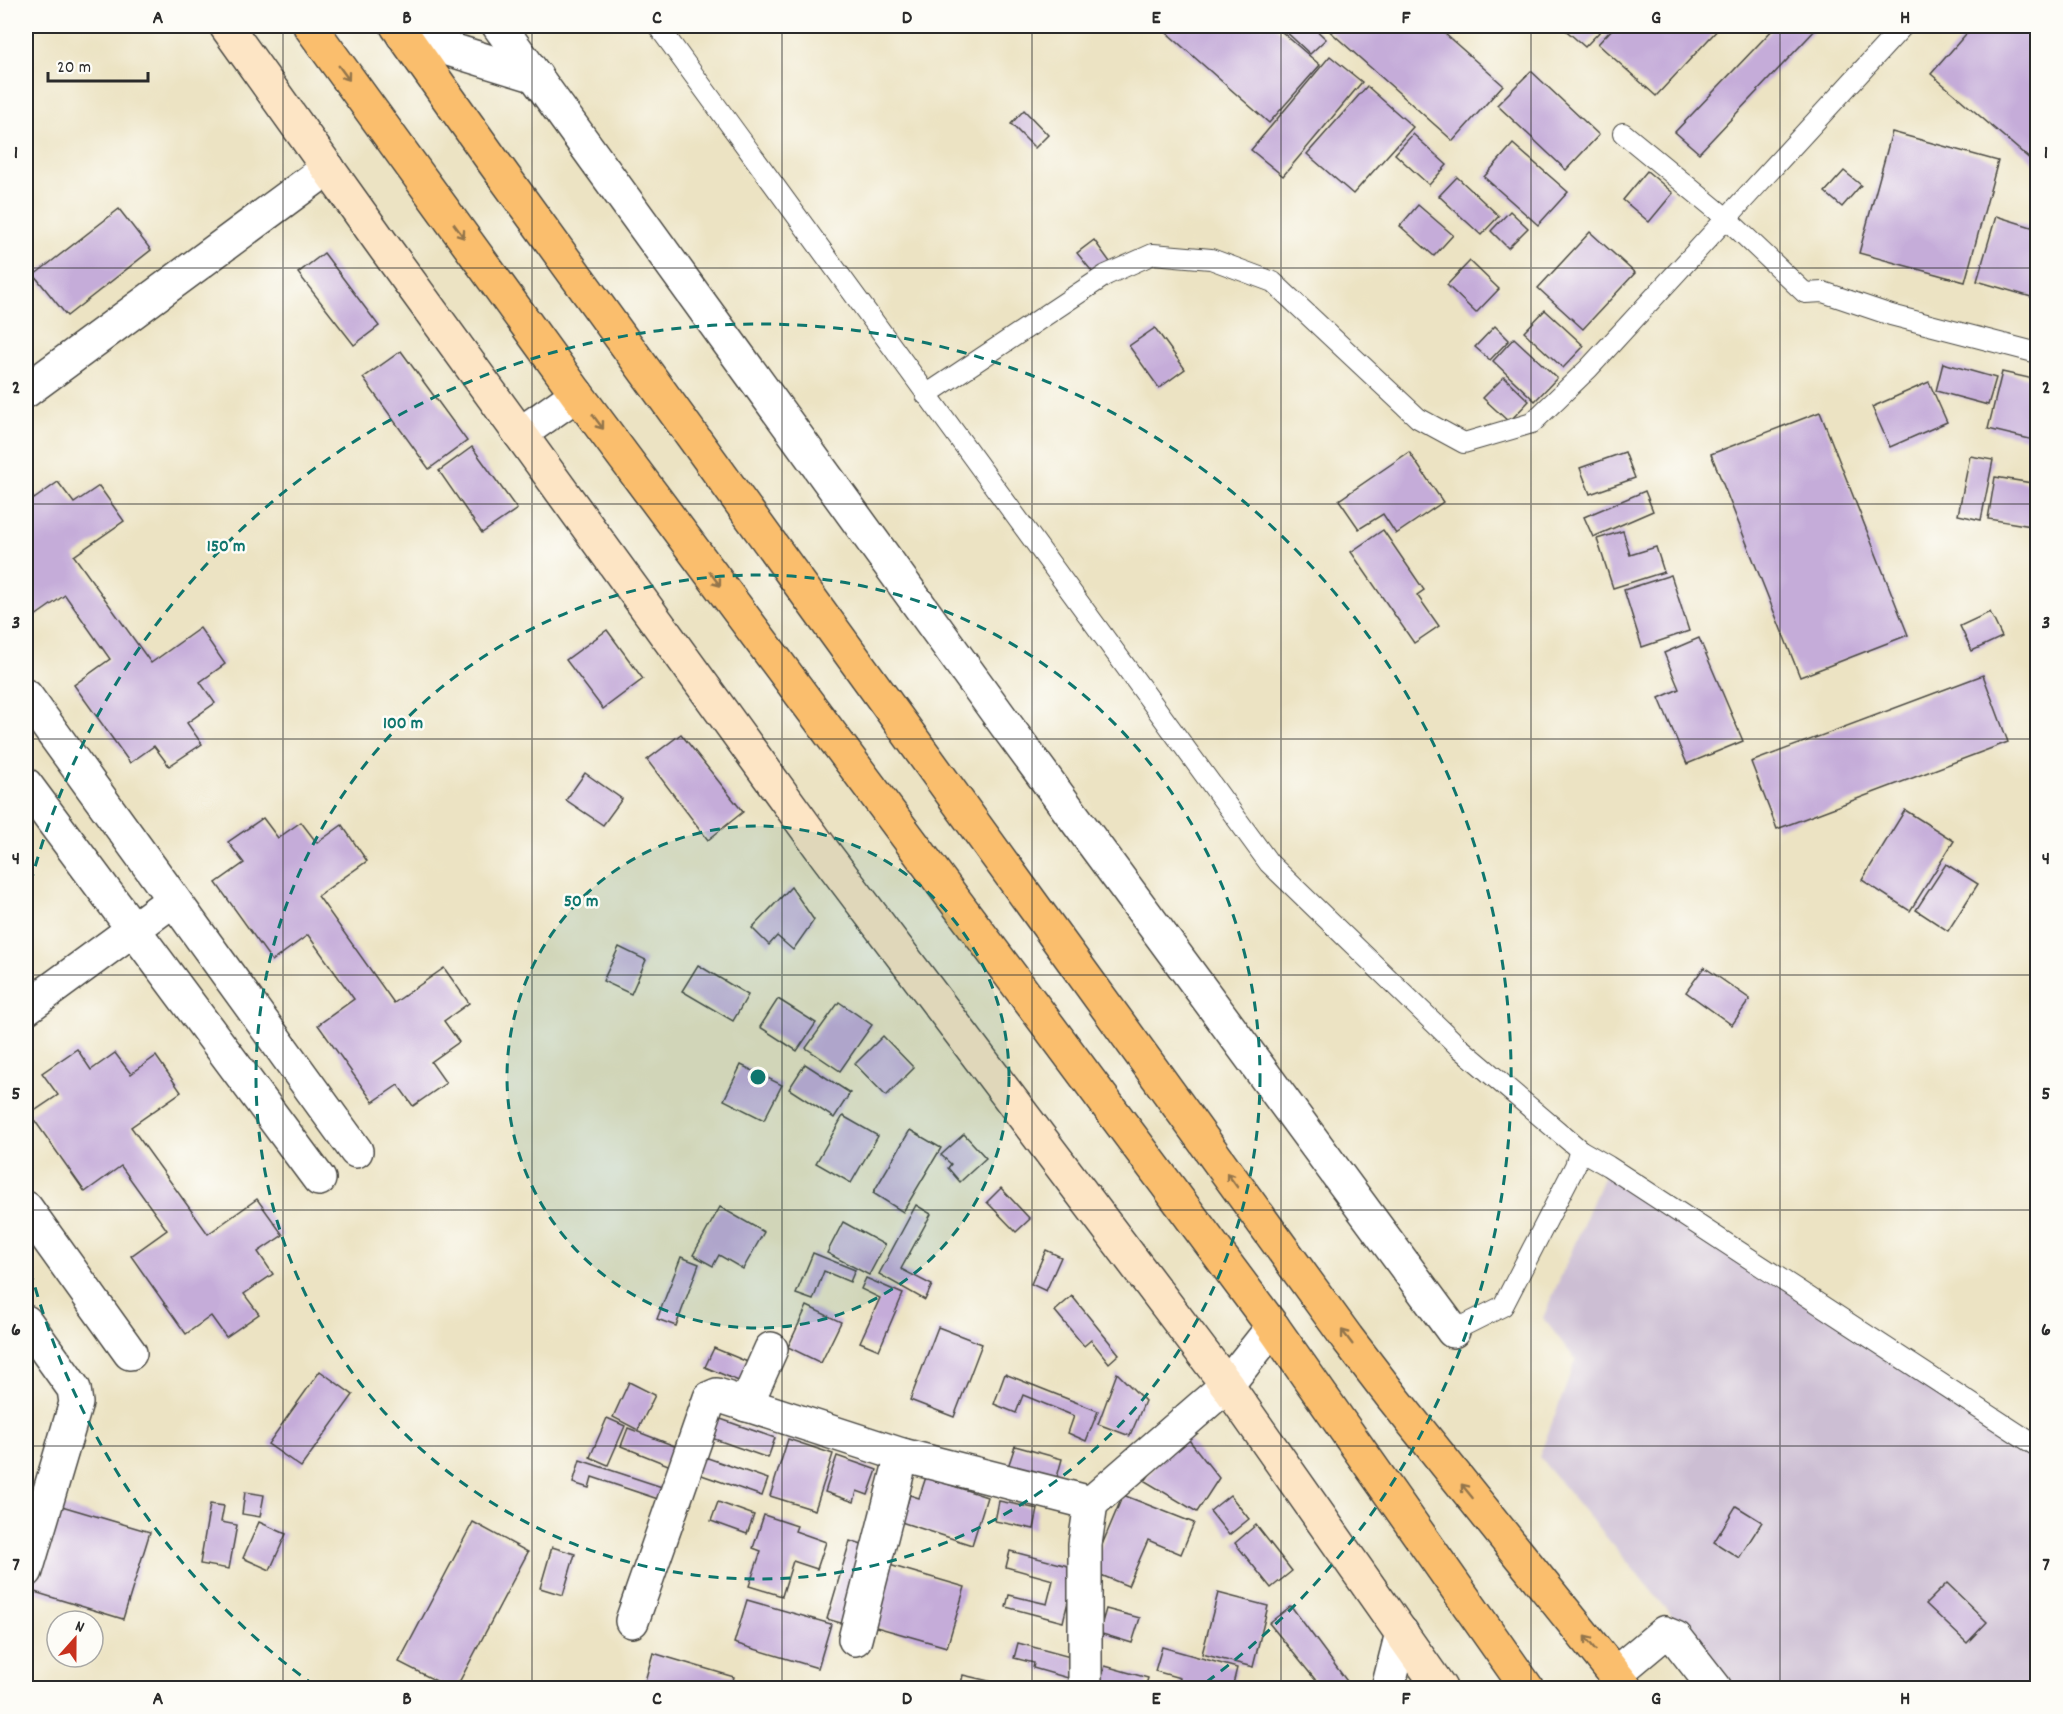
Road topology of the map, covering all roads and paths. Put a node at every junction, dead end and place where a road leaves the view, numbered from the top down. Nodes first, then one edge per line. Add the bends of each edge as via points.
1 (226, 26) edge
2 (310, 26) edge
3 (499, 26) edge
4 (658, 26) edge
5 (1903, 26) edge
6 (400, 30) edge
7 (536, 76) junction
8 (1623, 133) dead end
9 (328, 168) junction
10 (1725, 218) junction
11 (2037, 353) edge
12 (26, 391) edge
13 (577, 394) junction
14 (926, 395) junction
15 (520, 434) junction
16 (26, 696) edge
17 (26, 784) edge
18 (173, 900) junction
19 (132, 929) junction
20 (26, 1008) edge
21 (1580, 1150) junction
22 (356, 1151) dead end
23 (319, 1179) dead end
24 (26, 1208) edge
25 (26, 1322) edge
26 (1273, 1327) junction
27 (1453, 1331) joint
28 (771, 1348) dead end
29 (130, 1353) dead end
30 (1227, 1385) junction
31 (746, 1405) junction
32 (2037, 1447) edge
33 (902, 1455) junction
34 (1091, 1503) junction
35 (26, 1571) edge
36 (632, 1621) dead end
37 (1402, 1633) junction
38 (855, 1639) dead end
39 (1620, 1682) edge
40 (1084, 1689) edge
41 (1388, 1689) edge
42 (1440, 1689) edge
43 (1527, 1689) edge
44 (1715, 1689) edge

1 - 9 street
2 -> 13 main road
3 - 7 street
4 - 14 lane
5 - 10 lane
6 - 7 street
39 -> 6 main road via 1347,1338
7 - 27 street via 999,715
8 - 10 lane
9 - 12 street
9 - 15 street
10 - 11 lane via 1805,293 1823,292 1891,315
10 - 14 lane via 1589,368 1532,423 1464,444 1418,418 1273,282 1211,259 1154,255 1106,274
13 - 15 street
13 -> 26 main road
14 - 21 lane via 1269,862 1460,1047
15 - 30 street via 826,855
16 - 18 street
17 - 19 street
18 - 19 street
18 - 22 street
19 - 20 street
19 - 23 street
21 - 27 lane via 1503,1306
21 - 32 lane
24 - 29 street
25 - 35 street via 74,1389 76,1403
26 - 30 street
26 - 43 main road
28 - 31 street
30 - 34 street
30 - 37 street
31 - 33 street
31 - 36 street via 717,1395 710,1398
33 - 34 street
33 - 38 street
34 - 40 street via 1085,1544
37 - 41 street
37 - 42 street
39 - 44 street via 1665,1633 1676,1638

